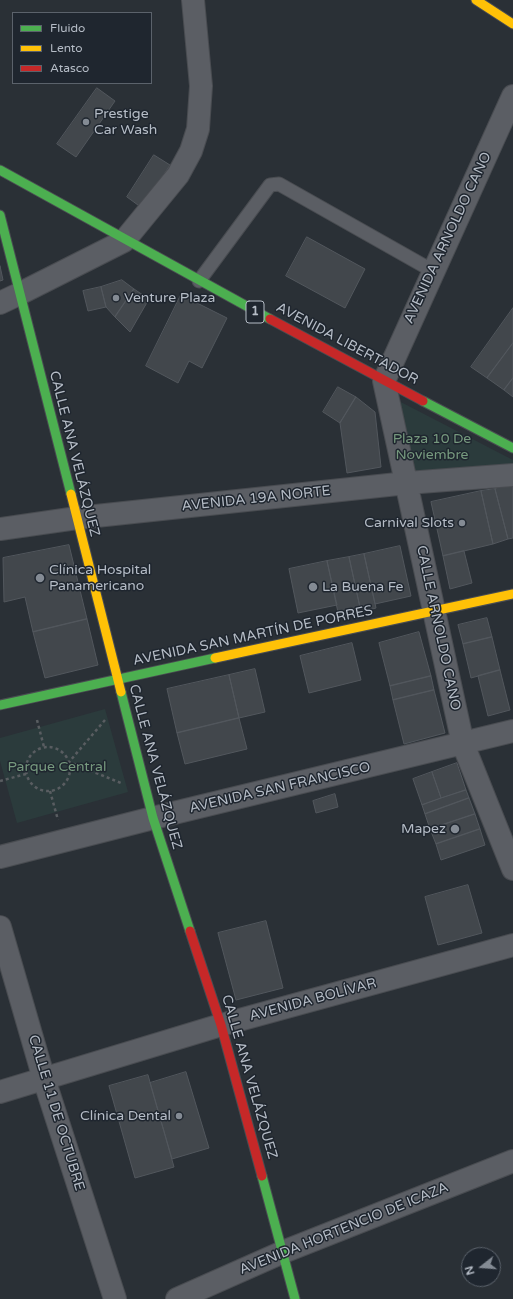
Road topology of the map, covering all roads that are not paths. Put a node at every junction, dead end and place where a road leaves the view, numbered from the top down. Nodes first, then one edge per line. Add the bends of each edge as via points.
1 (193, 0) edge
2 (476, 0) edge
3 (513, 24) edge
4 (513, 96) edge
5 (0, 170) edge
6 (0, 215) edge
7 (124, 241) junction
8 (433, 272) junction
9 (199, 281) junction
10 (10, 299) edge
11 (384, 380) junction
12 (513, 448) edge
13 (513, 475) edge
14 (407, 483) junction
15 (76, 518) junction
16 (0, 529) edge
17 (513, 594) edge
18 (434, 610) junction
19 (117, 680) junction
20 (0, 705) edge
21 (513, 731) edge
22 (463, 744) junction
23 (152, 818) junction
24 (0, 858) edge
25 (513, 869) edge
26 (0, 927) edge
27 (513, 945) edge
28 (221, 1025) junction
29 (44, 1079) junction
30 (0, 1092) edge
31 (513, 1161) edge
32 (284, 1252) junction
33 (115, 1299) edge
34 (177, 1299) edge
35 (295, 1299) edge

1 - 7 street via 201,86 198,129 191,151 178,175
2 - 3 main road
4 - 8 street, AVENIDA ARNOLDO CANO
5 - 7 main road, AVENIDA LIBERTADOR / 1
6 - 10 main road, CALLE ANA VELÁZQUEZ
7 - 9 main road, AVENIDA LIBERTADOR / 1
7 - 10 street
8 - 9 lane via 279,184 270,185
8 - 11 street, AVENIDA ARNOLDO CANO
9 - 11 main road, AVENIDA LIBERTADOR / 1
10 - 15 main road, CALLE ANA VELÁZQUEZ
11 - 12 main road, AVENIDA LIBERTADOR / 1
11 - 14 street, CALLE ARNOLDO CANO
13 - 14 street, AVENIDA 19A NORTE
14 - 15 street, AVENIDA 19A NORTE
14 - 18 street, CALLE ARNOLDO CANO
15 - 16 street, AVENIDA 19A NORTE
15 - 19 main road, CALLE ANA VELÁZQUEZ
17 - 18 main road, AVENIDA SAN MARTÍN DE PORRES
18 - 19 main road, AVENIDA SAN MARTÍN DE PORRES
18 - 22 street, CALLE ARNOLDO CANO
19 - 20 main road, AVENIDA SAN MARTÍN DE PORRES
19 - 23 main road, CALLE ANA VELÁZQUEZ
21 - 22 street, AVENIDA SAN FRANCISCO
22 - 23 street, AVENIDA SAN FRANCISCO
22 - 25 street, CALLE ARNOLDO CANO
23 - 24 street, AVENIDA SAN FRANCISCO
23 - 28 main road, CALLE ANA VELÁZQUEZ
26 - 29 street, CALLE 11 DE OCTUBRE
27 - 28 street, AVENIDA BOLÍVAR
28 - 29 street, AVENIDA BOLÍVAR
28 - 32 main road, CALLE ANA VELÁZQUEZ
29 - 30 street, AVENIDA BOLÍVAR
29 - 33 street, CALLE 11 DE OCTUBRE
31 - 32 street, AVENIDA HORTENCIO DE ICAZA
32 - 34 street, AVENIDA HORTENCIO DE ICAZA
32 - 35 main road, CALLE ANA VELÁZQUEZ

